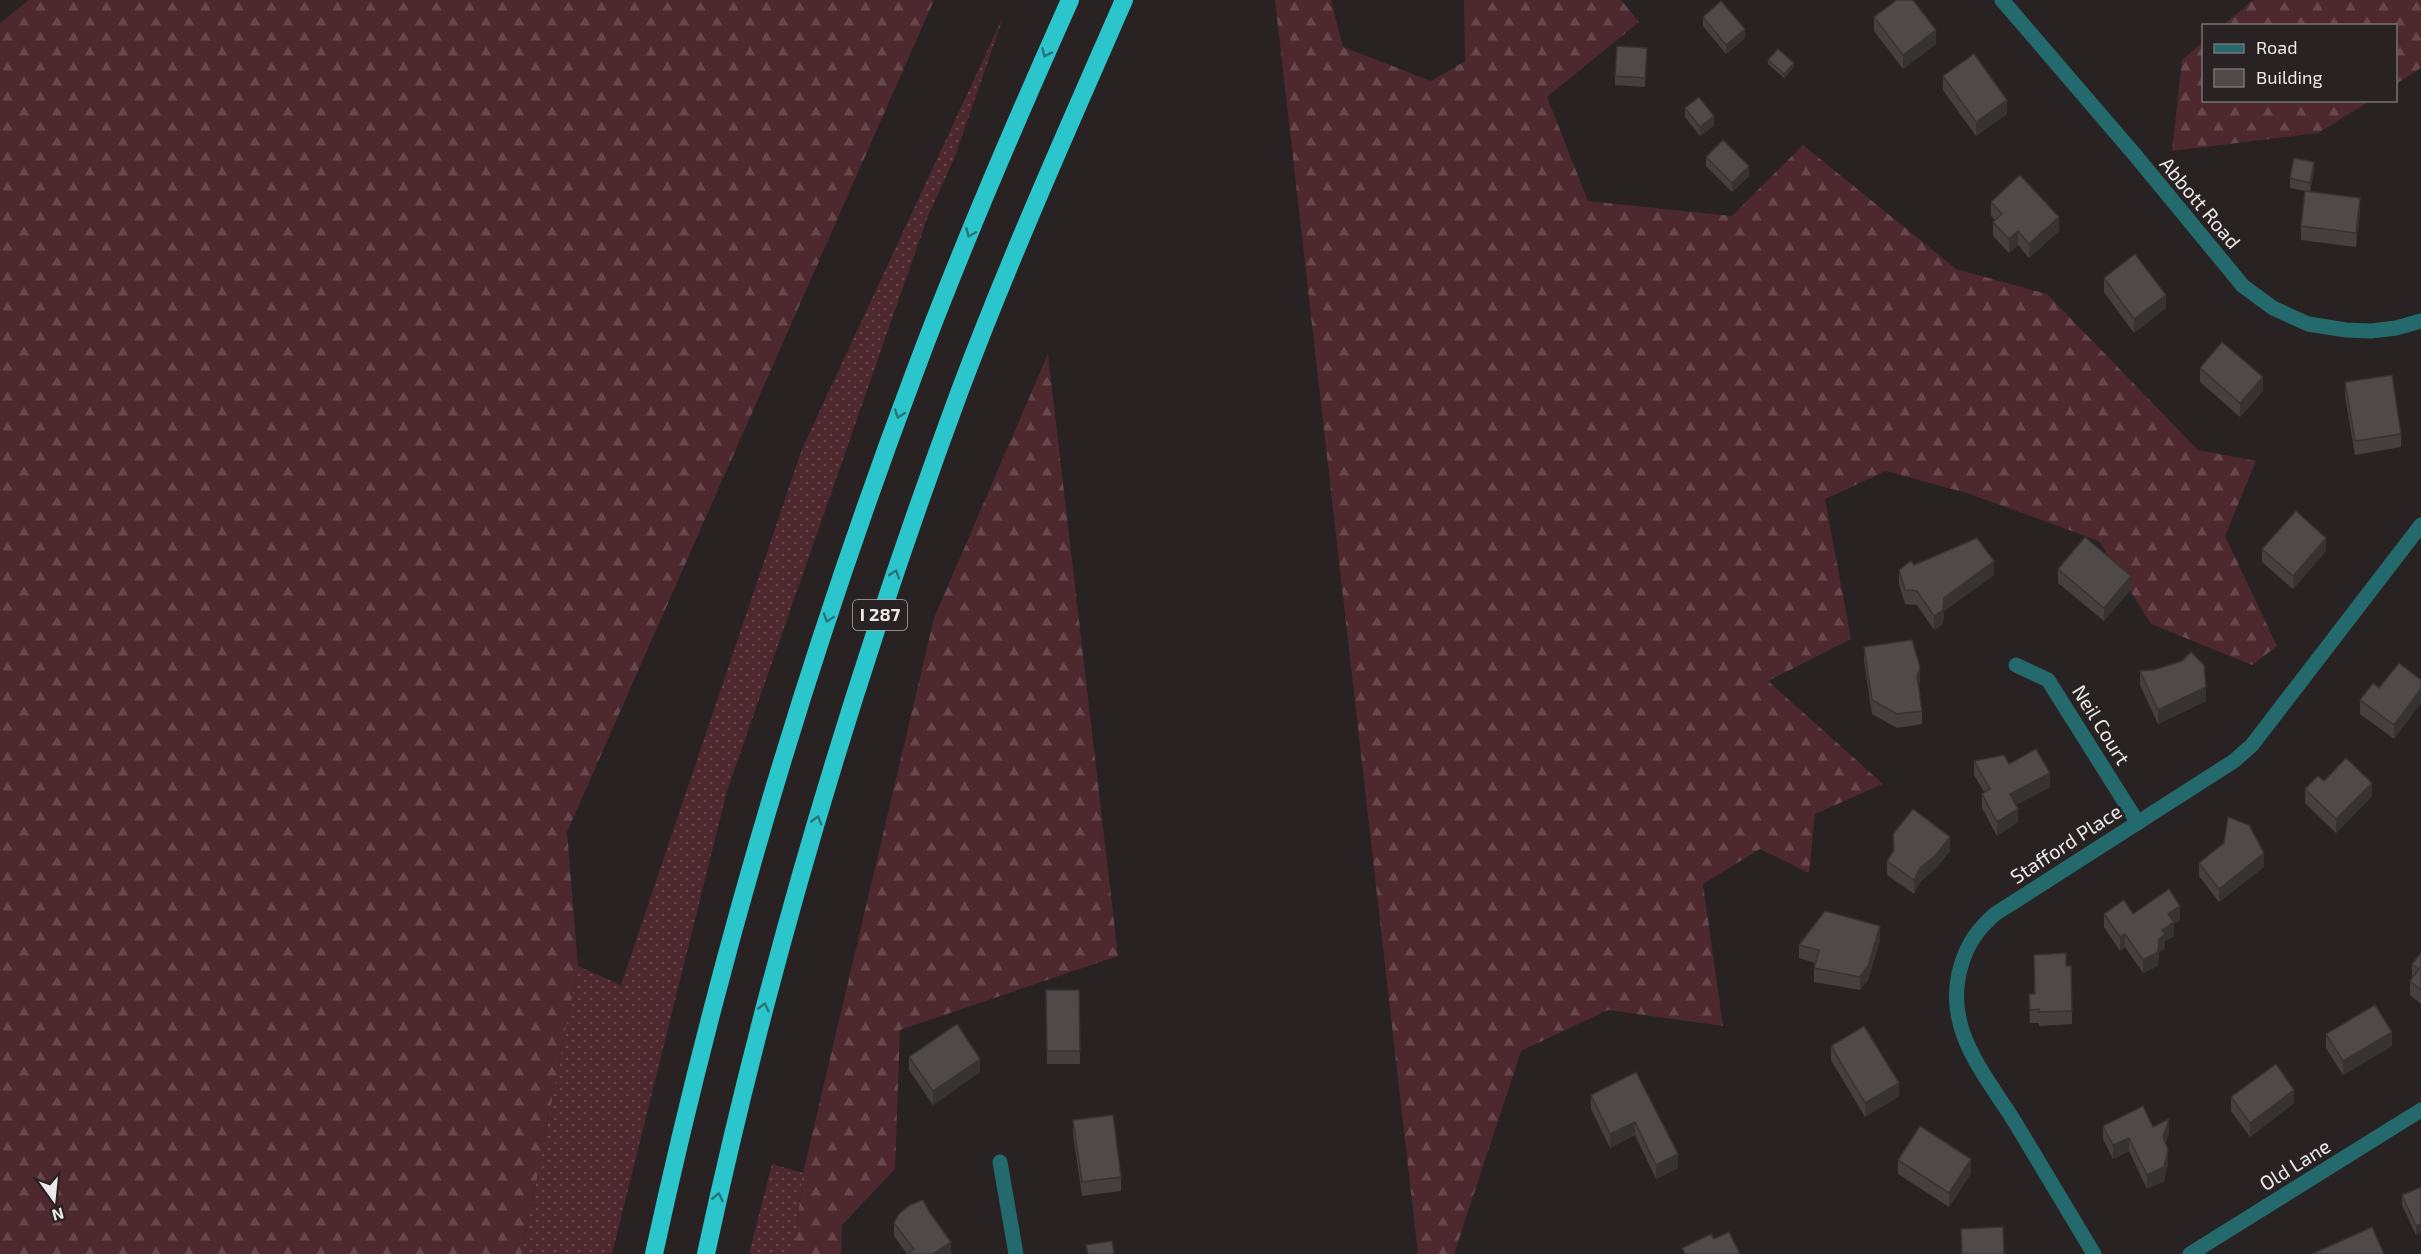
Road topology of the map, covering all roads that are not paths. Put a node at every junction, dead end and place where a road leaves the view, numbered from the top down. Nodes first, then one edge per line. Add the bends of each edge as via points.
1 (1070, 0) edge
2 (1124, 0) edge
3 (2002, 0) edge
4 (2421, 321) edge
5 (2421, 525) edge
6 (2016, 665) dead end
7 (2138, 823) junction
8 (2421, 1110) edge
9 (1000, 1162) dead end
10 (654, 1254) edge
11 (706, 1254) edge
12 (1016, 1254) edge
13 (2094, 1254) edge
14 (2190, 1254) edge

1 -> 10 highway, I 287 via 914,373 808,678 743,896
11 -> 2 highway, I 287 via 791,909 884,603 960,390
3 - 4 street, Abbott Road via 2242,286 2273,308 2308,324 2371,331
5 - 7 street, Stafford Place via 2252,745 2234,761
6 - 7 street, Neil Court via 2048,680
7 - 13 street, Stafford Place via 1986,922 1965,954 1956,990 1957,1016 1969,1052
8 - 14 street, Old Lane
9 - 12 street

